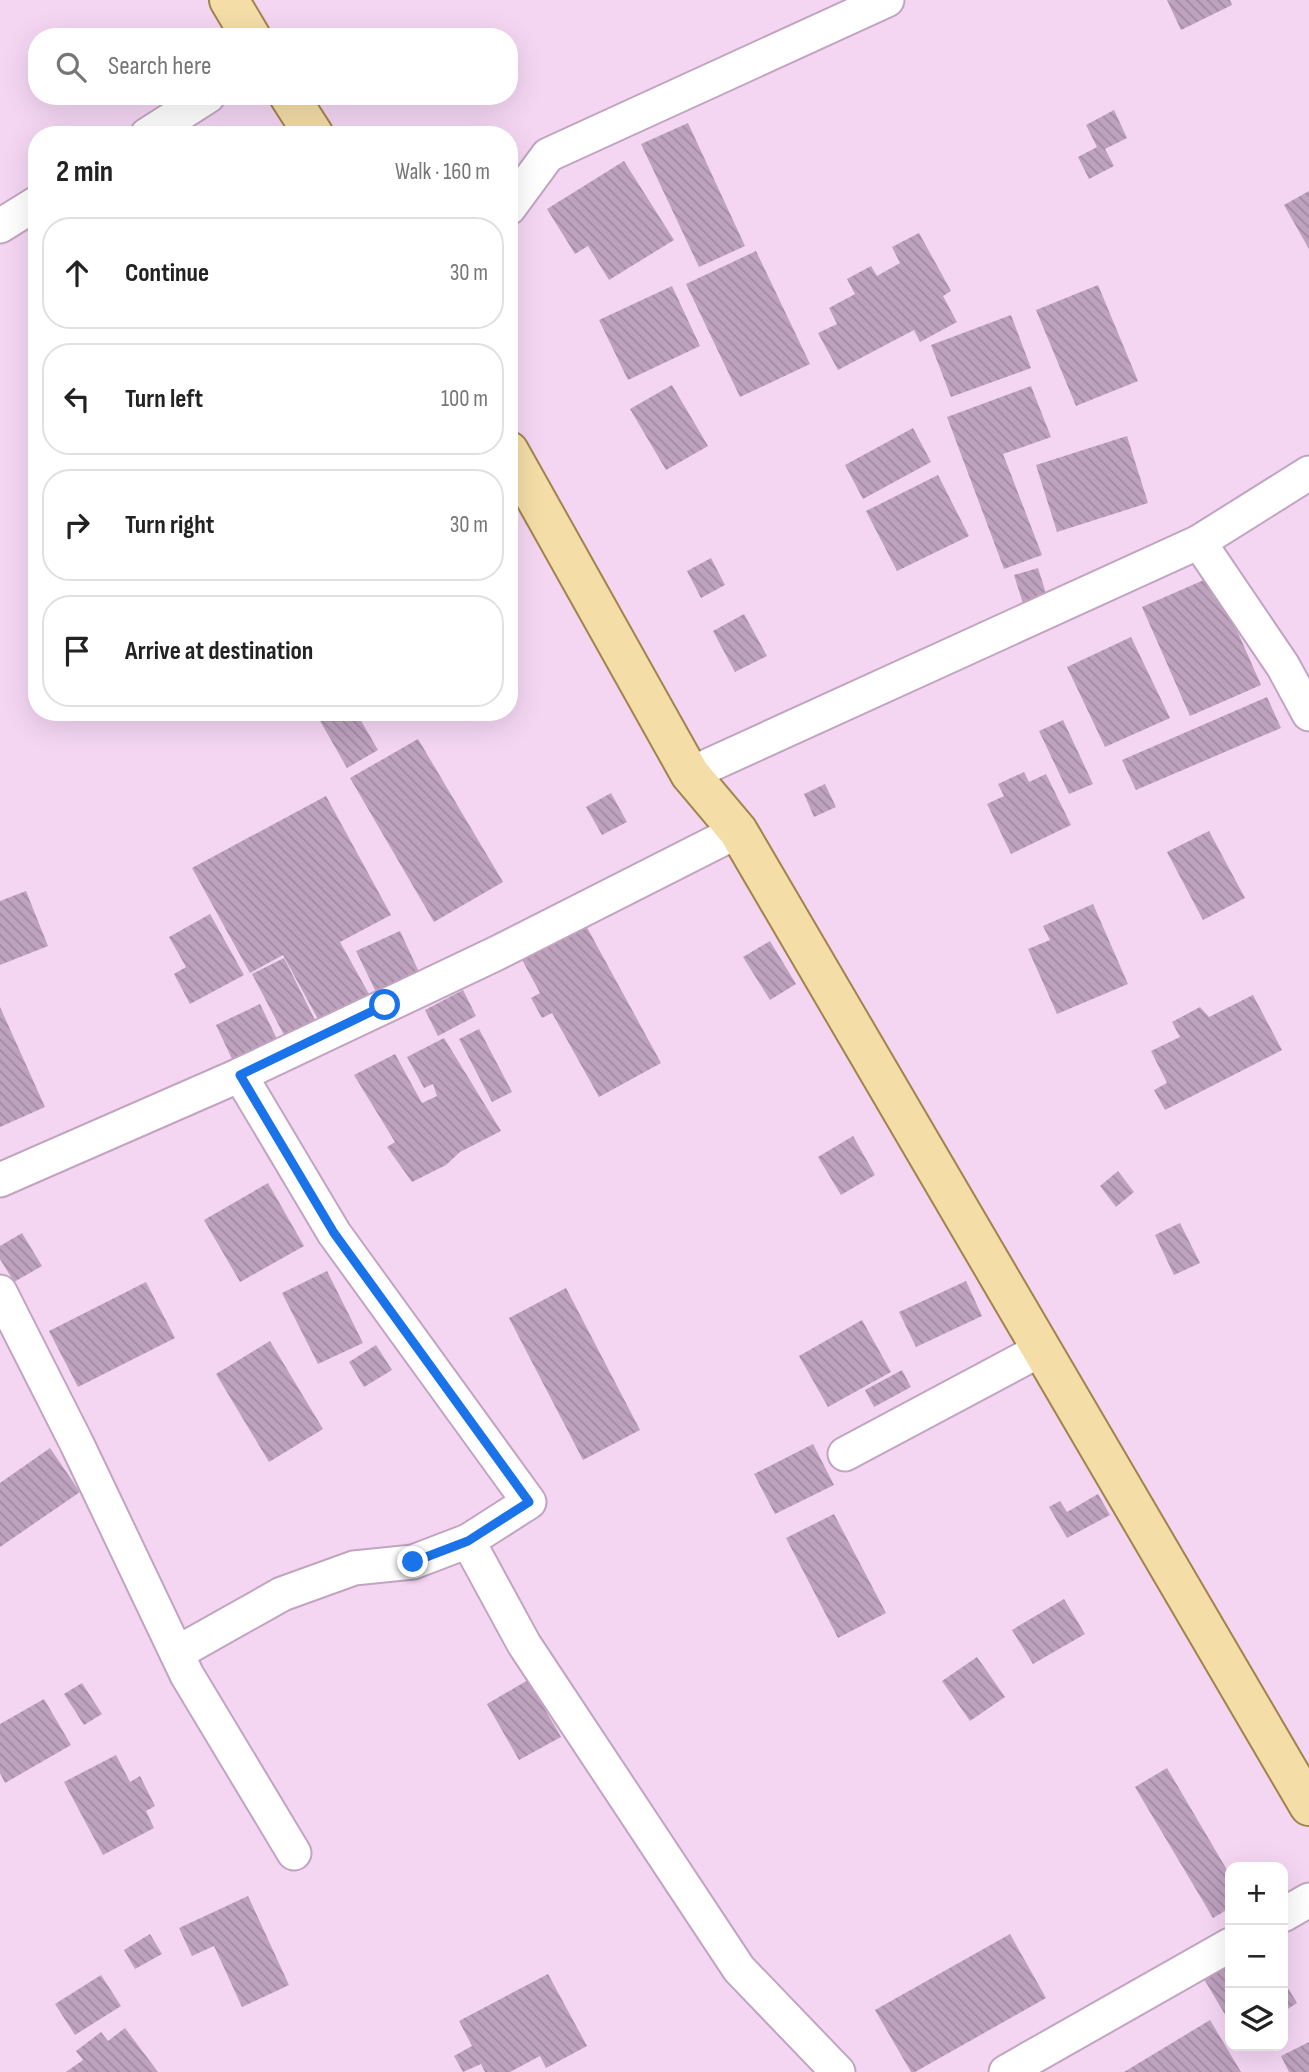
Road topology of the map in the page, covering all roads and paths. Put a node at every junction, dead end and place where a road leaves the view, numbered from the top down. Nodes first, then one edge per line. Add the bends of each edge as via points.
1 (229, 0) edge
2 (887, 0) edge
3 (246, 28) edge
4 (194, 105) edge
5 (295, 105) edge
6 (161, 126) edge
7 (308, 126) edge
8 (518, 196) edge
9 (28, 209) edge
10 (0, 226) edge
11 (518, 467) edge
12 (1309, 473) edge
13 (1199, 542) junction
14 (1309, 714) edge
15 (690, 774) junction
16 (738, 831) junction
17 (240, 1075) junction
18 (0, 1180) edge
19 (0, 1292) edge
20 (1042, 1349) junction
21 (845, 1454) dead end
22 (468, 1541) junction
23 (177, 1653) junction
24 (1309, 1806) edge
25 (294, 1853) dead end
26 (1309, 1900) edge
27 (1288, 1912) edge
28 (1225, 1948) edge
29 (838, 2072) edge
30 (1006, 2072) edge

1 - 3 main road
2 - 8 street via 548,155
4 - 6 street
5 - 7 main road
9 - 10 street
11 - 15 main road
12 - 13 street
13 - 14 street via 1283,666
13 - 15 street
15 - 16 main road
16 - 17 street via 495,954
16 - 20 main road
17 - 18 street
17 - 22 street via 334,1233 529,1502
19 - 23 street
20 - 21 street
20 - 24 main road
22 - 23 street via 413,1562 354,1568 282,1594
22 - 29 street via 524,1644 739,1969
23 - 25 street
26 - 27 street
28 - 30 street

